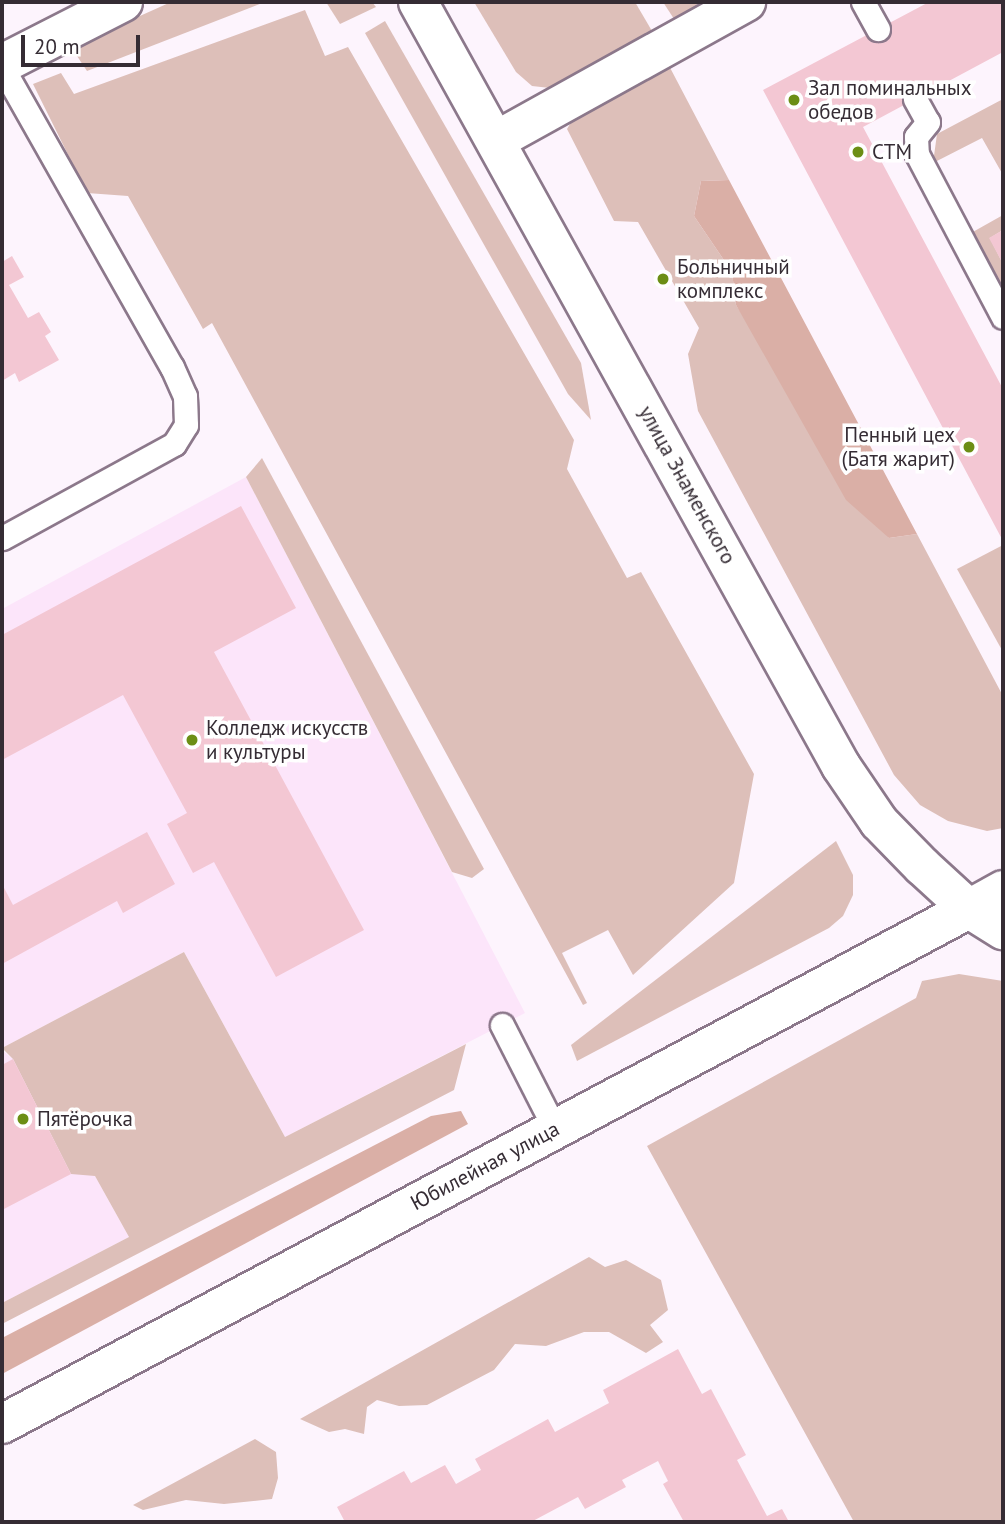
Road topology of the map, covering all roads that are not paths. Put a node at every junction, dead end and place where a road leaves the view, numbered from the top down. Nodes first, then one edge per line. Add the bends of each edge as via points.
1 (418, 2) edge
2 (746, 2) edge
3 (863, 2) edge
4 (109, 5) edge
5 (878, 29) dead end
6 (2, 65) edge
7 (915, 99) dead end
8 (497, 140) junction
9 (1003, 317) edge
10 (2, 538) edge
11 (1003, 890) edge
12 (969, 909) junction
13 (1003, 930) edge
14 (502, 1025) dead end
15 (555, 1129) junction
16 (2, 1424) edge

1 - 8 main road, улица Знаменского
2 - 8 main road
3 - 5 lane
4 - 6 main road
6 - 10 lane via 172,367 185,396 186,425 174,444
7 - 9 lane via 928,122 916,137 917,154
8 - 12 main road, улица Знаменского via 841,766 879,822
11 - 12 main road, Юбилейная улица
12 - 13 main road, улица Знаменского
12 - 15 main road, Юбилейная улица
14 - 15 lane
15 - 16 main road, Юбилейная улица

